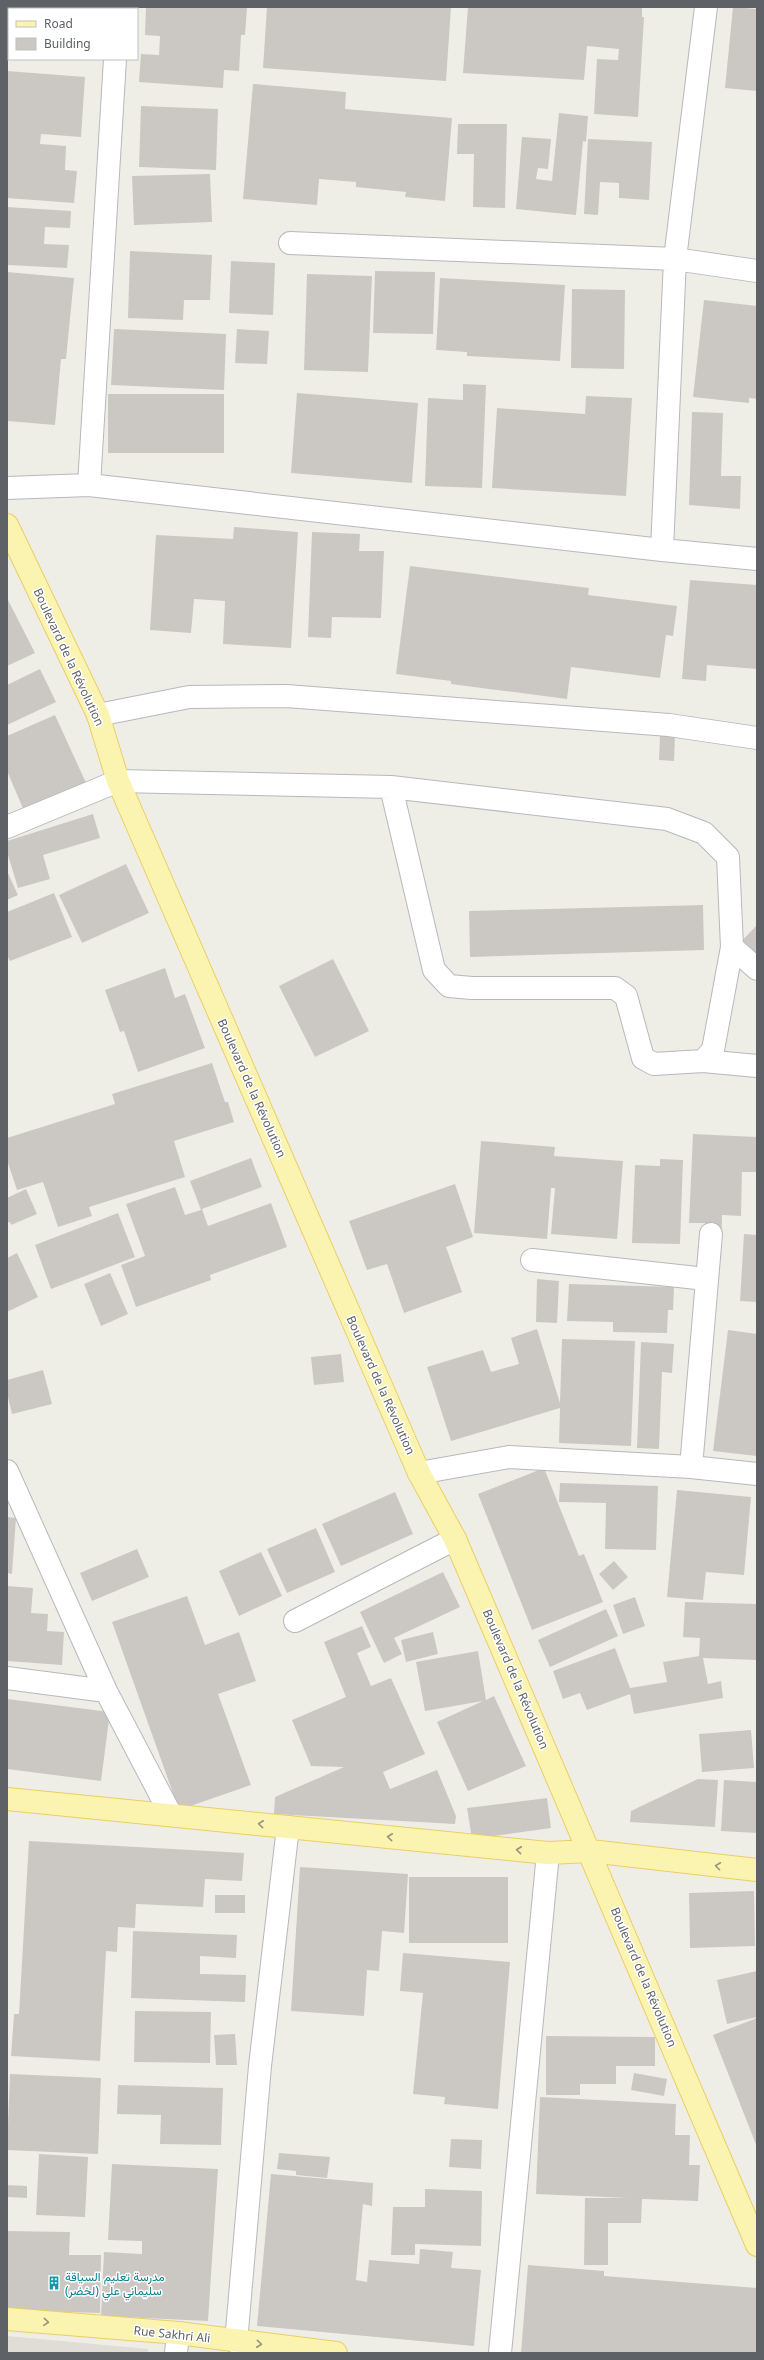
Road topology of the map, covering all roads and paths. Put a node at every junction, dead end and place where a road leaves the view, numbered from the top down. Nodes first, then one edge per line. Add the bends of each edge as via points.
1 (701, 7) edge
2 (115, 60) edge
3 (290, 243) dead end
4 (675, 259) junction
5 (757, 271) edge
6 (89, 485) junction
7 (7, 488) edge
8 (7, 525) edge
9 (662, 550) junction
10 (757, 559) edge
11 (98, 715) junction
12 (757, 738) edge
13 (118, 781) junction
14 (391, 787) junction
15 (7, 826) edge
16 (732, 947) junction
17 (757, 969) edge
18 (703, 1061) junction
19 (757, 1066) edge
20 (711, 1234) dead end
21 (532, 1260) dead end
22 (706, 1279) junction
23 (691, 1467) junction
24 (7, 1471) edge
25 (419, 1473) junction
26 (757, 1474) edge
27 (12, 1495) edge
28 (455, 1539) junction
29 (295, 1621) dead end
30 (7, 1678) edge
31 (106, 1691) junction
32 (7, 1799) edge
33 (171, 1815) junction
34 (288, 1827) junction
35 (590, 1851) junction
36 (548, 1853) junction
37 (757, 1870) edge
38 (757, 2245) edge
39 (7, 2319) edge
40 (236, 2342) junction
41 (177, 2343) edge
42 (336, 2353) edge
43 (500, 2353) edge

1 - 4 street
2 - 6 street
3 - 4 street
4 - 5 street
4 - 9 street
6 - 7 street
6 - 9 street
8 - 11 main road, Boulevard de la Révolution
9 - 10 street
11 - 12 street via 189,697 286,696 668,725
11 - 13 main road, Boulevard de la Révolution
13 - 14 street
13 - 15 street
13 - 25 main road, Boulevard de la Révolution
14 - 16 street via 667,819 704,833 728,857
14 - 18 street via 434,970 449,986 616,988 626,996 643,1058 654,1064
16 - 17 street
16 - 18 street via 713,1050
18 - 19 street
20 - 22 street
21 - 22 street
22 - 23 street
23 - 25 street via 509,1457
23 - 26 street
24 - 27 street
25 - 28 main road, Boulevard de la Révolution
27 - 31 street
28 - 29 street
28 - 35 main road, Boulevard de la Révolution
30 - 31 street
31 - 33 street
32 - 33 main road
34 -> 33 main road
36 -> 34 main road
34 - 40 street via 260,2066
35 - 36 main road
37 -> 35 main road
35 - 38 main road, Boulevard de la Révolution
36 - 43 street
39 -> 41 main road, Rue Sakhri Ali
40 - 41 main road, Rue Sakhri Ali
40 -> 42 main road, Rue Sakhri Ali

